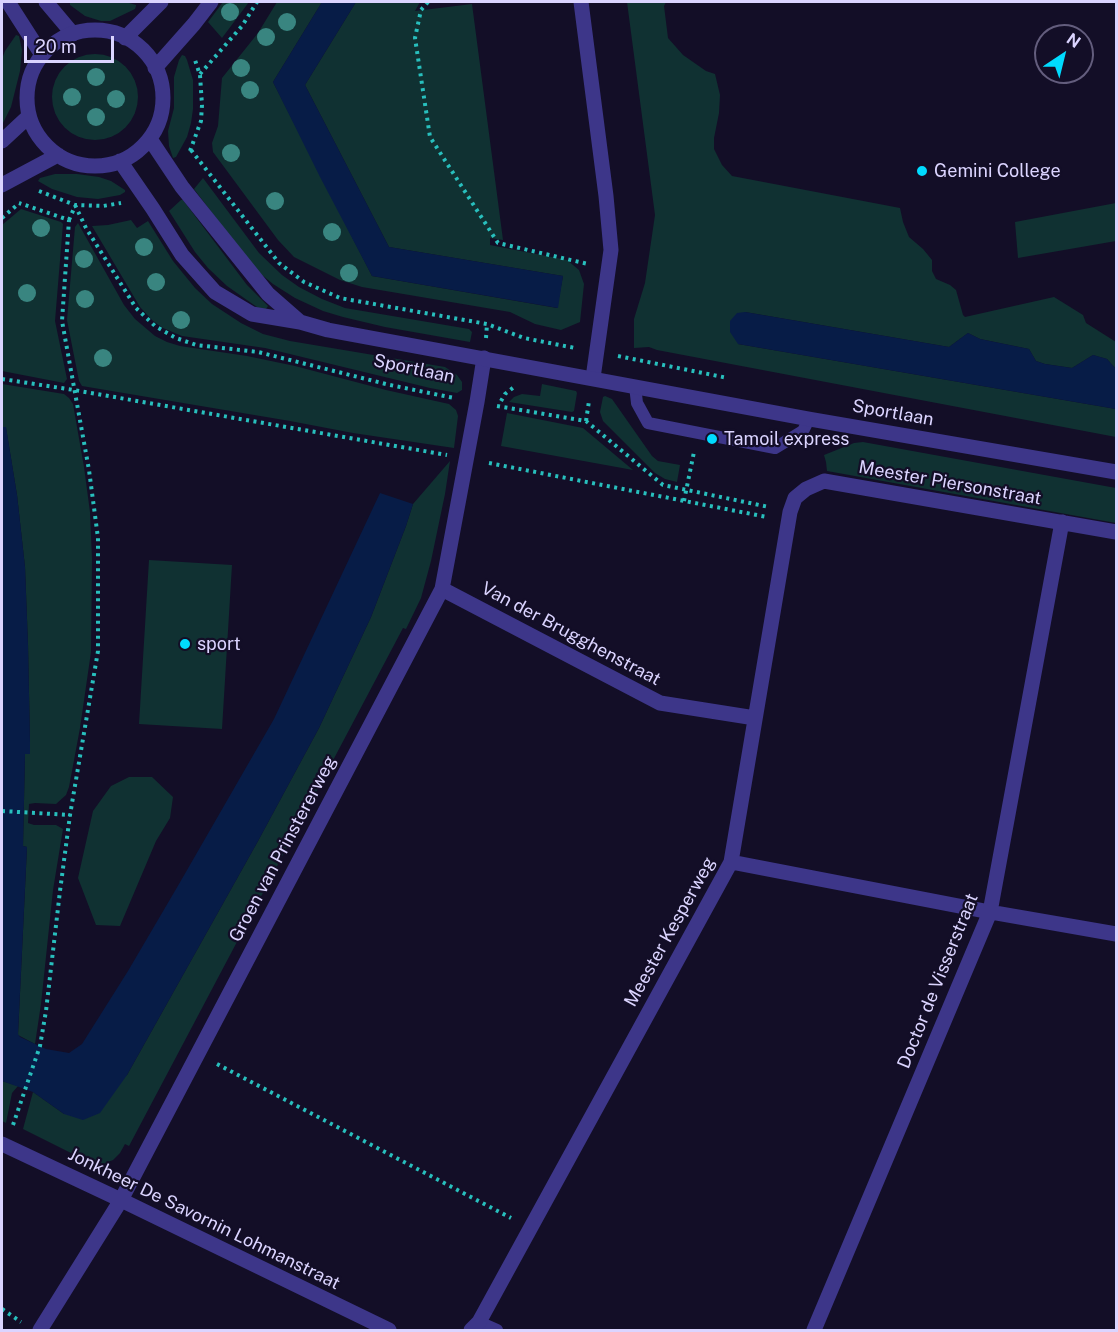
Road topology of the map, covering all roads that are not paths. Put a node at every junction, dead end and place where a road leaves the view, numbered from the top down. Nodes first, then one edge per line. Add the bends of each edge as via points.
1 (8, 2) edge
2 (46, 2) edge
3 (161, 2) edge
4 (211, 2) edge
5 (581, 2) edge
6 (73, 34) junction
7 (125, 38) junction
8 (42, 55) junction
9 (155, 68) junction
10 (29, 116) junction
11 (150, 139) junction
12 (2, 141) edge
13 (58, 155) junction
14 (120, 161) junction
15 (2, 185) edge
16 (300, 322) junction
17 (483, 358) junction
18 (593, 378) junction
19 (635, 386) junction
20 (809, 419) junction
21 (1116, 472) edge
22 (790, 517) joint
23 (1062, 522) junction
24 (1116, 532) edge
25 (442, 589) junction
26 (755, 718) junction
27 (731, 862) junction
28 (990, 912) junction
29 (1116, 934) edge
30 (4, 1145) edge
31 (121, 1200) junction
32 (475, 1326) edge
33 (40, 1330) edge
34 (389, 1330) edge
35 (497, 1330) edge
36 (814, 1330) edge

1 - 8 street
2 - 6 street
3 - 7 street
4 - 9 street
5 - 18 street via 611,250
6 - 7 street via 97,31
6 - 8 street
7 - 9 street via 144,52
8 - 10 street via 27,90
9 - 11 street via 162,107
10 - 12 street
10 - 13 street via 38,136
11 - 14 street
11 - 16 street, Sportlaan via 182,186 268,294
13 - 14 street via 92,166
13 - 15 street
14 - 16 street, Sportlaan via 182,255 215,292 252,314
16 - 17 street, Sportlaan
17 - 18 street, Sportlaan
17 - 25 street, Groen van Prinstererweg
18 - 19 street, Sportlaan
19 - 20 street, Sportlaan
19 - 20 lane via 648,423 775,448 803,431
20 - 21 street, Sportlaan
22 - 23 street, Meester Piersonstraat via 795,498 825,482
22 - 26 street, Meester Kesperweg
23 - 24 street, Meester Piersonstraat
23 - 28 street, Doctor de Visserstraat
25 - 26 street, Van der Brugghenstraat via 660,703
25 - 31 street, Groen van Prinstererweg
26 - 27 street, Meester Kesperweg
27 - 28 street
27 - 32 street, Meester Kesperweg
28 - 29 street
28 - 36 street, Doctor de Visserstraat
30 - 31 street, Jonkheer De Savornin Lohmanstraat
31 - 33 street, Groen van Prinstererweg
31 - 34 street, Jonkheer De Savornin Lohmanstraat
32 - 35 lane

